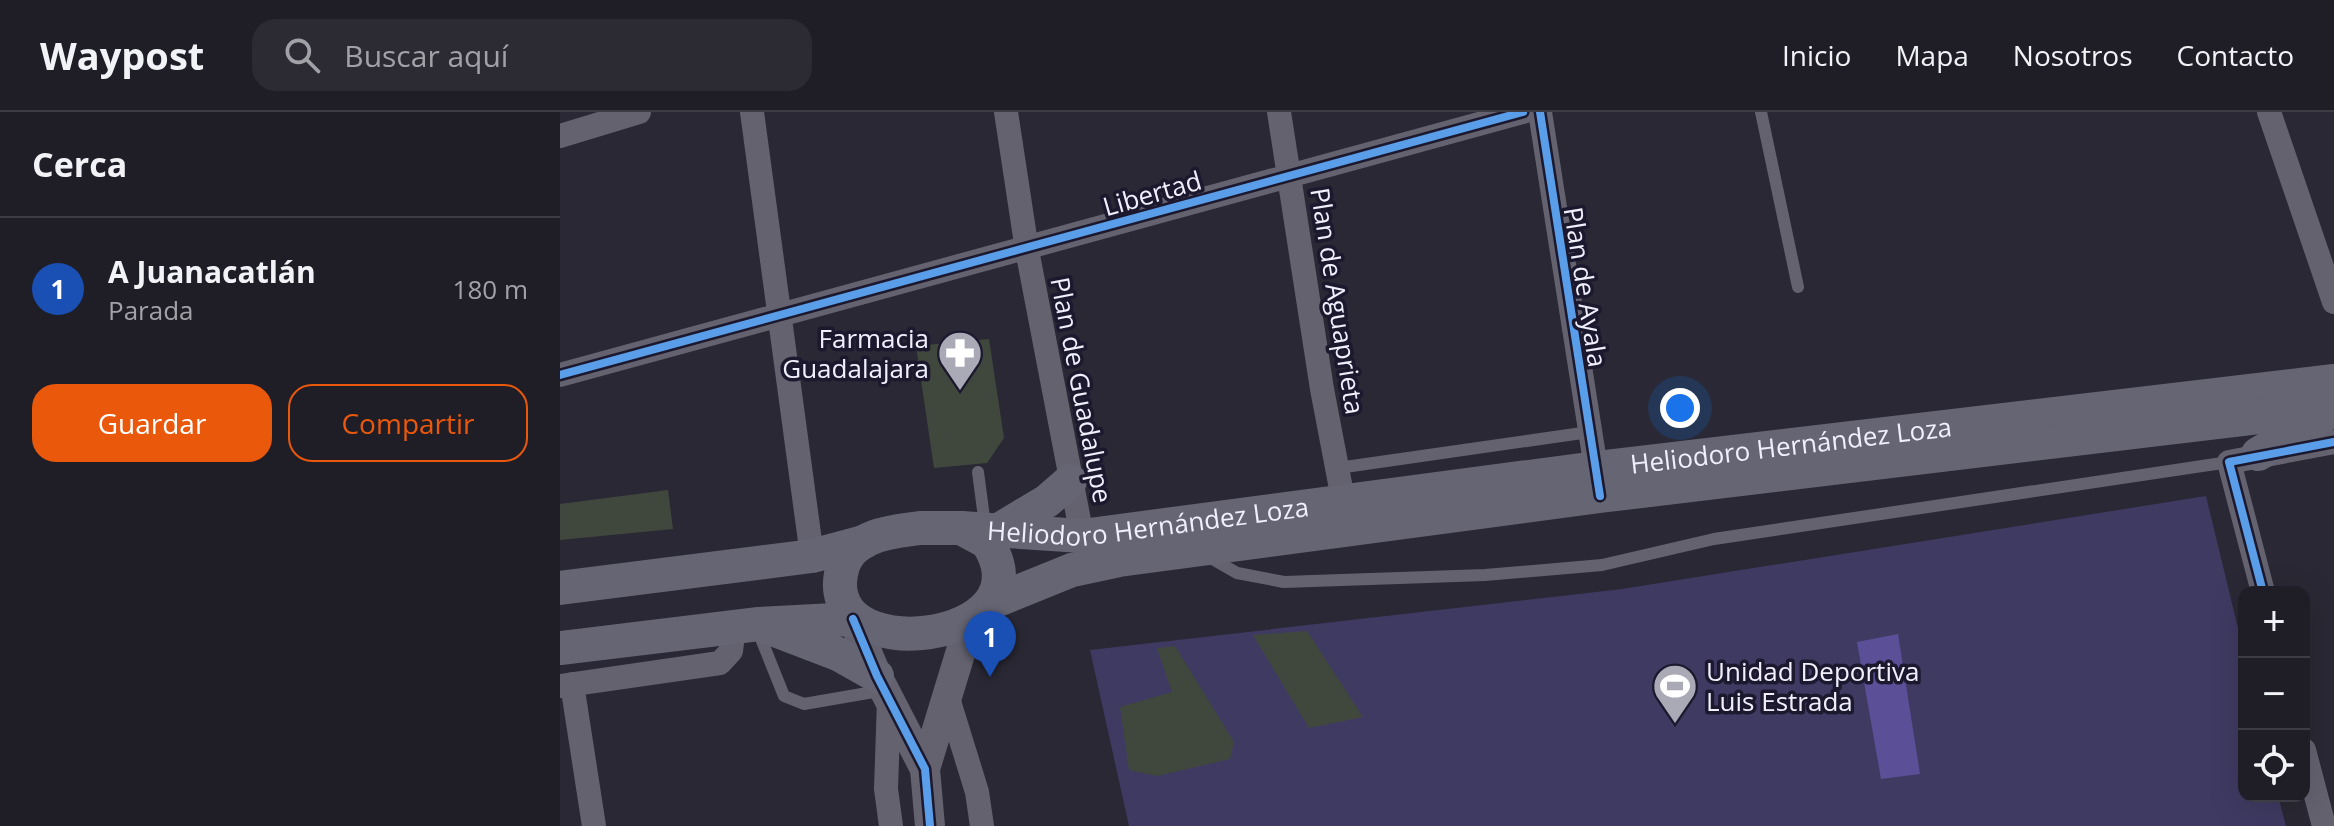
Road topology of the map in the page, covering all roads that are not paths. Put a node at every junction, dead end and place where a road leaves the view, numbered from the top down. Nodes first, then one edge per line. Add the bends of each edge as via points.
1 (639, 112) edge
2 (752, 112) edge
3 (1006, 112) edge
4 (1279, 112) edge
5 (1523, 112) edge
6 (1540, 112) edge
7 (1761, 112) edge
8 (2269, 112) edge
9 (560, 136) edge
10 (1289, 175) junction
11 (1027, 250) junction
12 (1798, 287) dead end
13 (2334, 302) edge
14 (781, 317) junction
15 (560, 375) edge
16 (2334, 381) edge
17 (2334, 409) edge
18 (1589, 432) junction
19 (2334, 442) edge
20 (2244, 458) junction
21 (978, 472) dead end
22 (1070, 481) junction
23 (1598, 482) junction
24 (1341, 484) junction
25 (983, 528) junction
26 (1082, 536) junction
27 (864, 542) junction
28 (1196, 550) junction
29 (812, 556) junction
30 (2262, 586) edge
31 (560, 588) edge
32 (982, 610) junction
33 (853, 619) junction
34 (749, 625) junction
35 (560, 648) edge
36 (566, 685) edge
37 (883, 688) junction
38 (947, 695) junction
39 (2310, 767) edge
40 (925, 769) junction
41 (2326, 814) edge
42 (594, 826) edge
43 (891, 826) edge
44 (930, 826) edge
45 (982, 826) edge

1 - 9 street
2 - 14 street
3 - 11 street, Plan de Guadalupe
4 - 10 street, Plan de Aguaprieta
5 - 10 street, Libertad
6 - 18 street, Plan de Ayala
7 - 12 lane
8 - 13 street
10 - 11 street, Libertad
10 - 24 street, Plan de Aguaprieta
11 - 14 street, Libertad
11 - 22 street, Plan de Guadalupe
14 - 15 street, Libertad
14 - 29 street
16 - 23 main road, Heliodoro Hernández Loza
17 - 20 main road
17 - 23 main road, Heliodoro Hernández Loza
18 - 23 street, Plan de Ayala
18 - 24 lane
19 - 20 street
20 - 28 lane via 1714,539 1602,565 1284,582 1237,573
20 - 30 street
21 - 25 lane
22 - 25 main road via 1047,501
22 - 26 street, Plan de Guadalupe
23 - 24 main road, Heliodoro Hernández Loza
23 - 28 main road, Heliodoro Hernández Loza
24 - 26 main road, Heliodoro Hernández Loza
25 - 26 main road, Heliodoro Hernández Loza
25 - 27 main road via 900,530
25 - 32 main road via 999,583
27 - 29 main road
27 - 33 main road via 844,564 842,576 844,605
28 - 32 main road, Heliodoro Hernández Loza via 1072,570
29 - 31 main road
32 - 33 main road via 905,633 881,632
32 - 38 street
33 - 34 main road
33 - 37 street
34 - 35 main road
34 - 36 street via 720,663
34 - 37 main road via 838,654
34 - 37 lane via 784,696 804,704
36 - 42 street
37 - 40 street
37 - 43 street
38 - 40 street
38 - 45 street
39 - 41 street
40 - 44 street

